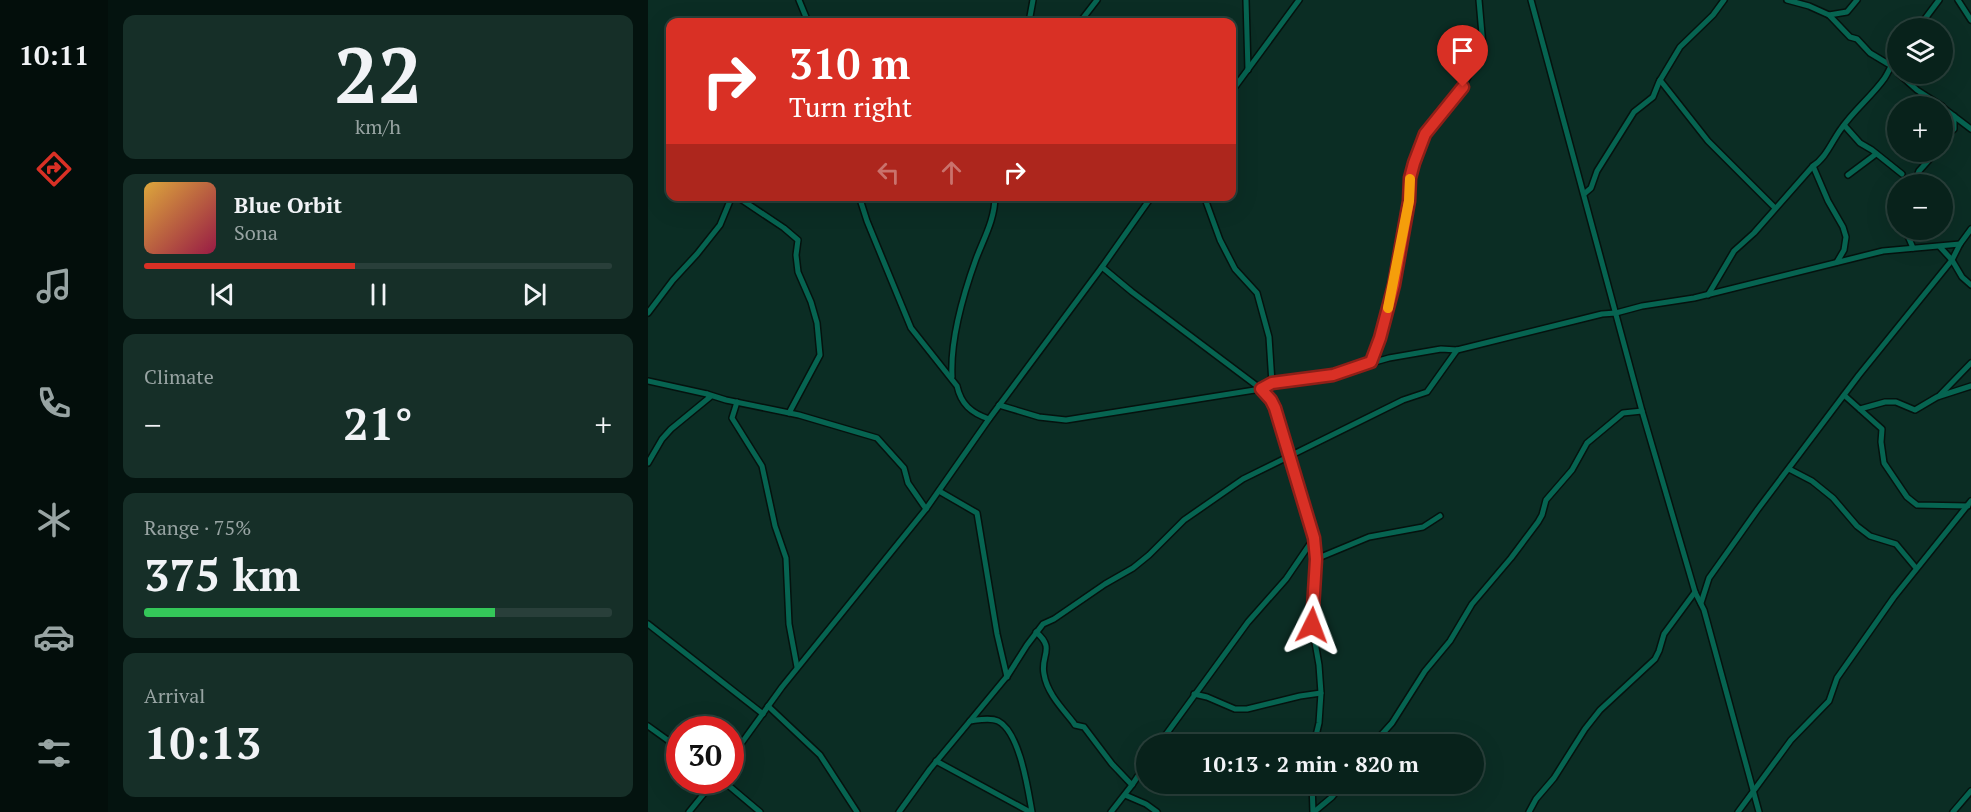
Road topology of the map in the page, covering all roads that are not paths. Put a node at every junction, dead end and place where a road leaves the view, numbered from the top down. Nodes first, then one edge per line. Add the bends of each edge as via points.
1 (799, 0) edge
2 (1033, 0) edge
3 (1097, 0) edge
4 (1246, 0) edge
5 (1299, 0) edge
6 (1479, 0) edge
7 (1531, 0) edge
8 (1724, 0) edge
9 (1787, 0) edge
10 (1857, 0) edge
11 (1939, 0) edge
12 (1958, 0) edge
13 (1829, 15) junction
14 (806, 18) edge
15 (1030, 18) edge
16 (1083, 18) edge
17 (1926, 18) edge
18 (1971, 20) edge
19 (1887, 63) edge
20 (1248, 70) junction
21 (1887, 73) edge
22 (1660, 80) junction
23 (1910, 84) edge
24 (1236, 86) edge
25 (1926, 96) edge
26 (1954, 116) joint
27 (1844, 125) junction
28 (1971, 129) edge
29 (1953, 130) edge
30 (1876, 154) junction
31 (1927, 162) edge
32 (1813, 166) junction
33 (1902, 174) dead end
34 (1918, 174) edge
35 (1848, 175) dead end
36 (1584, 194) junction
37 (732, 201) edge
38 (742, 201) edge
39 (861, 201) edge
40 (994, 201) edge
41 (1148, 201) edge
42 (1206, 201) edge
43 (1776, 208) junction
44 (1970, 231) edge
45 (1910, 240) edge
46 (1960, 244) junction
47 (1940, 247) junction
48 (1913, 248) junction
49 (1952, 260) junction
50 (1836, 263) junction
51 (1102, 267) junction
52 (1971, 285) edge
53 (1708, 295) junction
54 (648, 313) edge
55 (1616, 313) junction
56 (1457, 350) junction
57 (1371, 362) junction
58 (1971, 363) edge
59 (952, 379) junction
60 (648, 381) edge
61 (1272, 383) junction
62 (1971, 386) edge
63 (1261, 389) junction
64 (707, 394) junction
65 (1844, 395) junction
66 (1937, 397) junction
67 (736, 402) junction
68 (999, 405) junction
69 (1860, 409) junction
70 (1642, 411) junction
71 (789, 413) junction
72 (989, 419) junction
73 (1290, 457) junction
74 (648, 463) edge
75 (1789, 469) junction
76 (939, 491) junction
77 (1969, 504) edge
78 (926, 509) junction
79 (1440, 516) dead end
80 (1314, 538) junction
81 (1316, 559) junction
82 (1916, 568) junction
83 (1695, 592) junction
84 (1701, 603) junction
85 (648, 624) edge
86 (1036, 632) junction
87 (798, 668) junction
88 (1007, 677) junction
89 (1321, 693) junction
90 (1194, 694) junction
91 (768, 706) junction
92 (763, 714) junction
93 (970, 721) junction
94 (648, 726) edge
95 (1167, 734) edge
96 (1316, 734) edge
97 (1382, 734) edge
98 (666, 739) edge
99 (744, 740) edge
100 (936, 761) junction
101 (1136, 779) edge
102 (1132, 785) junction
103 (1971, 791) edge
104 (1753, 792) junction
105 (704, 794) edge
106 (739, 794) edge
107 (1313, 794) edge
108 (1334, 794) edge
109 (1125, 795) junction
110 (689, 812) edge
111 (760, 812) edge
112 (857, 812) edge
113 (899, 812) edge
114 (1031, 812) edge
115 (1111, 812) edge
116 (1156, 812) edge
117 (1314, 812) edge
118 (1530, 812) edge
119 (1738, 812) edge
120 (1759, 812) edge
121 (1953, 812) edge

1 - 14 street
2 - 15 street
3 - 16 street
4 - 20 street
5 - 20 street
6 - 57 street via 1484,46 1463,87 1425,134 1414,163 1394,285
7 - 36 street
8 - 22 street via 1680,47
9 - 13 street
10 - 13 street via 1847,12
11 - 17 street
12 - 18 street
13 - 19 street via 1850,37
20 - 24 street
21 - 27 street
22 - 36 street via 1653,97 1634,111
22 - 43 street via 1708,141
23 - 25 street
26 - 28 street
26 - 29 street
27 - 30 street
27 - 32 street
30 - 33 street
30 - 35 street
31 - 34 street
32 - 43 street
32 - 50 street via 1846,237 1845,250
36 - 55 street
37 - 54 street via 720,225
38 - 71 street via 798,240 798,272 817,323 820,355
39 - 59 street via 910,328
40 - 59 street via 993,216 965,291 953,345
41 - 51 street
42 - 61 street via 1235,269 1252,286 1260,303 1270,344
43 - 53 street via 1734,251
44 - 46 street
45 - 48 street
46 - 47 street
46 - 49 street
47 - 48 street
47 - 49 street
48 - 50 street
49 - 52 street
49 - 65 street
50 - 53 street
51 - 63 street
51 - 68 street
53 - 55 street
55 - 56 street
55 - 70 street
56 - 57 street via 1441,349
56 - 73 street via 1427,392 1403,400
57 - 61 street via 1333,375
58 - 66 street
59 - 72 street via 966,406
60 - 64 street
61 - 63 street
62 - 66 street
63 - 68 street via 1066,420
63 - 73 street via 1275,408
64 - 67 street
64 - 74 street via 709,398 662,439
65 - 69 street
65 - 75 street
66 - 69 street via 1915,410 1896,402
67 - 71 street
67 - 87 street via 732,418 762,466 786,558 789,624
68 - 72 street
69 - 77 street via 1882,429 1884,464 1907,497 1917,505
70 - 83 street
70 - 97 street via 1623,413 1587,443 1572,470 1546,500 1538,522 1472,604
71 - 78 street via 877,438 904,468 908,483
72 - 76 street
73 - 80 street
73 - 86 street via 1243,479 1184,520 1133,568
75 - 82 street via 1833,498 1870,536 1896,544
75 - 84 street via 1709,578
76 - 78 street
76 - 88 street via 977,513
77 - 82 street
78 - 87 street
79 - 81 street via 1423,526 1369,537
80 - 81 street
80 - 90 street
81 - 89 street via 1312,625
82 - 104 street via 1837,678 1829,701 1791,740
83 - 84 street
83 - 118 street via 1664,634 1655,659 1600,710
84 - 104 street
85 - 92 street
86 - 88 street
86 - 102 street via 1045,640 1043,665 1049,691 1075,725 1084,727
87 - 91 street
88 - 93 street
89 - 90 street via 1247,709 1235,709
89 - 96 street
90 - 95 street
91 - 92 street
91 - 112 street via 820,755
92 - 99 street
93 - 100 street
93 - 114 street via 996,720 1008,731 1022,760
94 - 98 street
100 - 113 street
100 - 114 street
101 - 102 street
102 - 109 street
103 - 121 street
104 - 119 street
104 - 120 street
105 - 110 street
106 - 111 street
107 - 117 street
108 - 117 street
109 - 115 street
109 - 116 street

